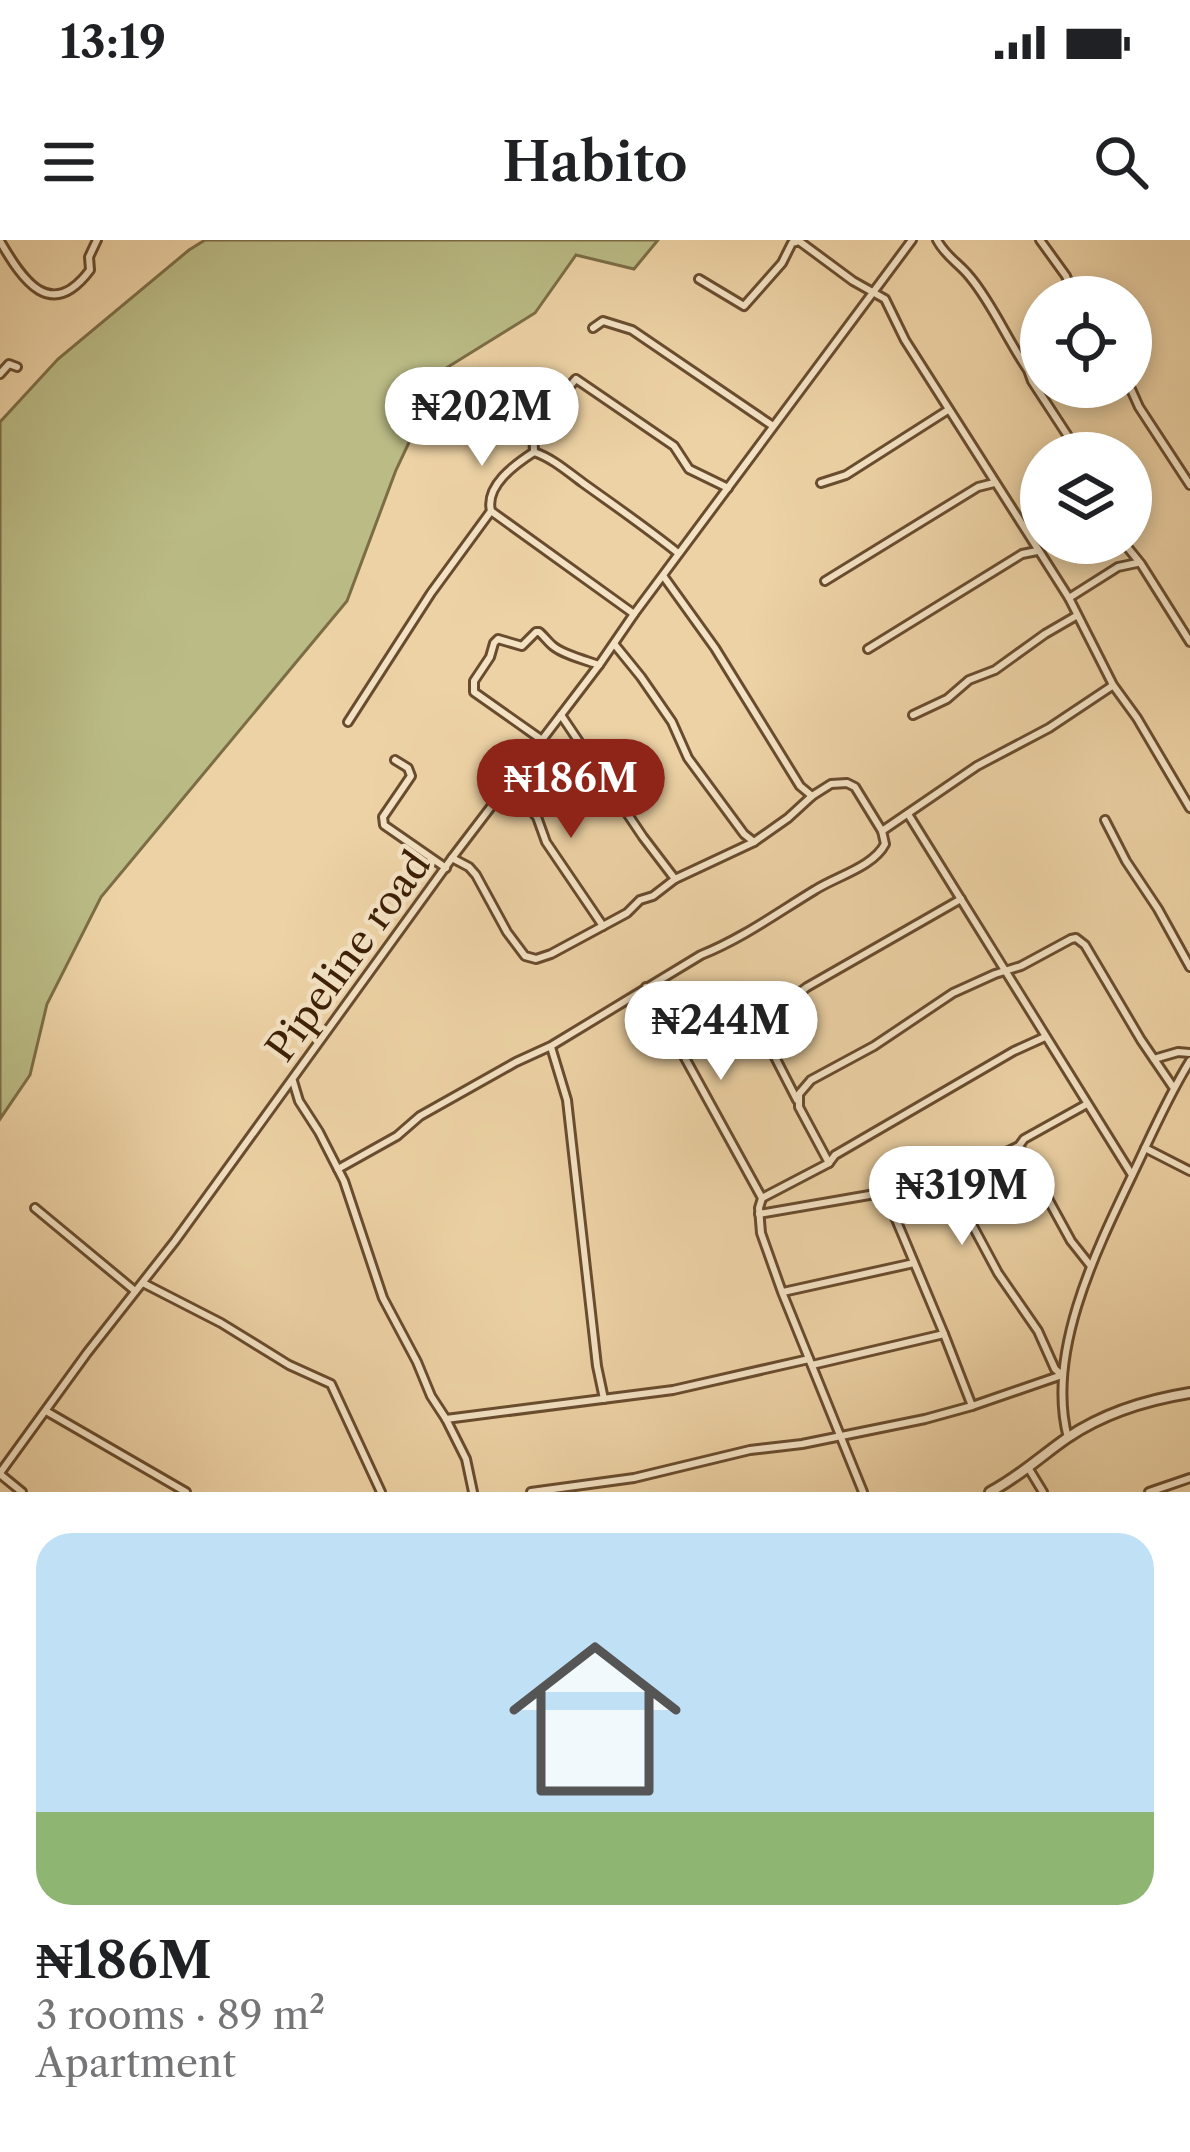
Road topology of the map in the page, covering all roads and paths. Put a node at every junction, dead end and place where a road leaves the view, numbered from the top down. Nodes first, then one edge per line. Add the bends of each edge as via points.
1 (912, 240) edge
2 (938, 240) edge
3 (1040, 240) edge
4 (0, 241) edge
5 (94, 241) edge
6 (1066, 276) edge
7 (699, 279) dead end
8 (873, 294) junction
9 (593, 328) dead end
10 (17, 367) dead end
11 (0, 374) edge
12 (1140, 408) edge
13 (948, 410) junction
14 (773, 426) junction
15 (1065, 432) edge
16 (534, 452) junction
17 (820, 483) dead end
18 (994, 483) junction
19 (1190, 485) edge
20 (728, 488) junction
21 (491, 511) junction
22 (1020, 524) edge
23 (678, 554) junction
24 (1020, 555) edge
25 (1046, 564) edge
26 (1125, 564) edge
27 (1141, 564) edge
28 (662, 576) junction
29 (825, 581) dead end
30 (1069, 598) junction
31 (634, 614) junction
32 (1076, 616) junction
33 (1189, 639) edge
34 (614, 644) junction
35 (868, 649) dead end
36 (599, 665) junction
37 (1113, 685) junction
38 (561, 715) junction
39 (913, 715) dead end
40 (348, 722) dead end
41 (542, 740) junction
42 (395, 760) dead end
43 (508, 784) junction
44 (812, 796) junction
45 (1190, 808) edge
46 (908, 814) junction
47 (1105, 820) dead end
48 (882, 831) junction
49 (754, 842) junction
50 (452, 858) junction
51 (446, 868) junction
52 (675, 879) junction
53 (962, 899) junction
54 (603, 926) junction
55 (1190, 967) edge
56 (1006, 970) junction
57 (646, 987) junction
58 (1045, 1036) junction
59 (551, 1046) junction
60 (1190, 1057) edge
61 (1154, 1059) junction
62 (293, 1081) junction
63 (1173, 1088) junction
64 (279, 1098) junction
65 (797, 1100) junction
66 (299, 1101) junction
67 (1087, 1104) junction
68 (1019, 1146) junction
69 (1145, 1148) junction
70 (829, 1163) junction
71 (338, 1169) junction
72 (1132, 1170) junction
73 (1190, 1171) edge
74 (953, 1189) junction
75 (762, 1198) junction
76 (35, 1208) dead end
77 (759, 1214) junction
78 (895, 1217) junction
79 (914, 1263) junction
80 (1090, 1265) junction
81 (143, 1283) junction
82 (135, 1292) junction
83 (782, 1292) junction
84 (944, 1334) junction
85 (811, 1362) junction
86 (1062, 1376) junction
87 (1190, 1393) edge
88 (604, 1399) junction
89 (972, 1406) junction
90 (46, 1411) junction
91 (446, 1418) junction
92 (841, 1435) junction
93 (1068, 1438) junction
94 (1028, 1469) junction
95 (0, 1473) edge
96 (1190, 1478) edge
97 (22, 1492) edge
98 (186, 1492) edge
99 (381, 1492) edge
100 (473, 1492) edge
101 (531, 1492) edge
102 (863, 1492) edge
103 (990, 1492) edge
104 (1042, 1492) edge
105 (1149, 1492) edge

1 - 8 street, Pipeline road
2 - 15 street via 976,286
3 - 6 street
4 - 5 street via 32,286 60,295 90,270
7 - 8 street via 744,306 799,242
8 - 13 street via 885,299
8 - 14 street, Pipeline road
9 - 14 street via 603,321 632,330
10 - 11 street
12 - 19 street
13 - 17 street
13 - 18 street
14 - 20 street, Pipeline road
16 - 20 street via 532,439 576,379 674,446 689,469
16 - 21 street via 491,491
16 - 23 street
18 - 22 street
18 - 29 street
20 - 23 street, Pipeline road
21 - 31 street
21 - 40 street
23 - 28 street, Pipeline road
24 - 35 street
25 - 30 street
26 - 30 street
27 - 33 street
28 - 31 street, Pipeline road
28 - 44 street
30 - 32 street
31 - 34 street, Pipeline road
32 - 37 street
32 - 39 street
34 - 36 street, Pipeline road
34 - 49 street
36 - 38 street, Pipeline road
36 - 41 street via 567,655 539,632 522,646 494,643 474,692
37 - 45 street
37 - 46 street
38 - 41 street, Pipeline road
38 - 52 street
41 - 43 street, Pipeline road
42 - 51 street via 411,776 384,825
43 - 50 street, Pipeline road
43 - 54 street
44 - 48 street via 851,784
44 - 49 street
46 - 48 street
46 - 53 street
47 - 55 street
48 - 57 street via 886,844 874,858
49 - 52 street
50 - 51 street, Pipeline road
50 - 54 street via 476,875 524,956 540,958
51 - 62 street, Pipeline road
52 - 54 street
53 - 56 street
53 - 65 street via 806,987 758,1024
56 - 58 street
56 - 61 street via 1076,938
56 - 65 street via 819,1074
57 - 59 street
57 - 75 street
58 - 67 street
58 - 70 street
59 - 71 street
59 - 88 street via 566,1094
60 - 61 street
60 - 63 street
61 - 63 street
62 - 64 street, Pipeline road
62 - 66 street
63 - 69 street
64 - 66 street
64 - 81 street, Pipeline road
65 - 70 street
66 - 71 street
67 - 68 street
67 - 72 street
68 - 74 street via 961,1174
68 - 80 street
69 - 72 street
69 - 73 street
70 - 75 street
71 - 91 street via 382,1298
72 - 80 street
74 - 78 street
74 - 86 street
75 - 77 street
76 - 82 street
77 - 78 street via 881,1193
77 - 83 street
78 - 79 street
79 - 83 street
79 - 84 street
80 - 86 street
81 - 82 street, Pipeline road
81 - 99 street via 331,1384
82 - 90 street, Pipeline road
83 - 85 street
84 - 85 street
84 - 89 street
85 - 88 street
85 - 92 street
86 - 89 street
86 - 93 street
87 - 93 street via 1114,1413
88 - 91 street
89 - 92 street
90 - 95 street, Pipeline road
90 - 98 street
91 - 100 street
92 - 101 street
92 - 102 street
93 - 94 street
94 - 103 street
94 - 104 street
95 - 97 street
96 - 105 street

